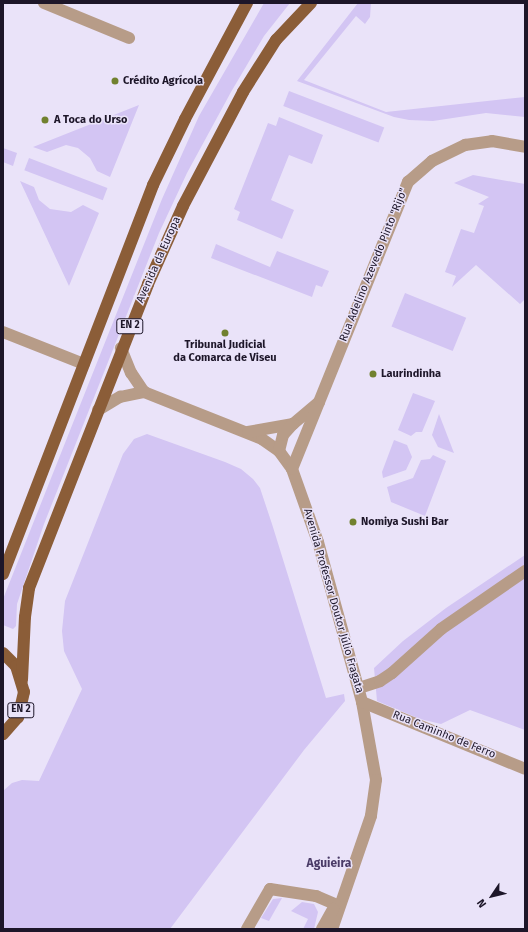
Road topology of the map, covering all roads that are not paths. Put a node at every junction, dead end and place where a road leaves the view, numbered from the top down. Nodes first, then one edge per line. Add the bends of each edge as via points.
1 (44, 3) edge
2 (247, 3) edge
3 (311, 3) edge
4 (129, 38) dead end
5 (525, 147) edge
6 (3, 332) edge
7 (121, 348) junction
8 (84, 364) junction
9 (144, 392) junction
10 (320, 402) junction
11 (98, 410) junction
12 (292, 424) junction
13 (246, 433) junction
14 (279, 451) junction
15 (292, 469) junction
16 (525, 571) edge
17 (3, 574) edge
18 (3, 653) edge
19 (22, 680) junction
20 (359, 688) junction
21 (362, 702) junction
22 (3, 734) edge
23 (525, 769) edge
24 (350, 876) junction
25 (335, 904) junction
26 (247, 929) edge
27 (322, 929) edge
28 (332, 929) edge

1 - 4 street
2 - 8 main road, EN 2 via 168,152
3 - 7 main road, Avenida da Europa / EN 2 via 276,40 243,92 180,212
5 - 10 street, Rua Adelino Azevedo Pinto "Rijo" via 492,141 465,145 432,160 408,182
6 - 8 street
7 - 9 street via 131,373
7 - 11 main road, Avenida da Europa / EN 2
8 - 17 main road, EN 2
9 - 11 street via 120,397
9 - 13 street, Avenida Professor Doutor Júlio Fragata
10 - 12 street
10 - 15 street, Rua Adelino Azevedo Pinto "Rijo"
11 - 19 main road, Avenida da Europa / EN 2 via 29,588 24,617
12 - 13 street
12 - 14 street via 283,435
13 - 14 street, Avenida Professor Doutor Júlio Fragata
14 - 15 street, Avenida Professor Doutor Júlio Fragata
15 - 20 street, Avenida Professor Doutor Júlio Fragata via 318,542
16 - 20 street via 441,629 392,673 380,681
18 - 19 main road, EN 2 via 16,666
19 - 22 main road, EN 2 via 22,705 18,717
20 - 21 street, Avenida Professor Doutor Júlio Fragata
21 - 23 street, Rua Caminho de Ferro
21 - 24 street, Avenida Professor Doutor Júlio Fragata via 376,780 376,798
24 - 25 street, Avenida Professor Doutor Júlio Fragata
24 - 28 street, Avenida Professor Doutor Júlio Fragata
25 - 26 street via 316,896 270,889
25 - 27 street, Avenida Professor Doutor Júlio Fragata

